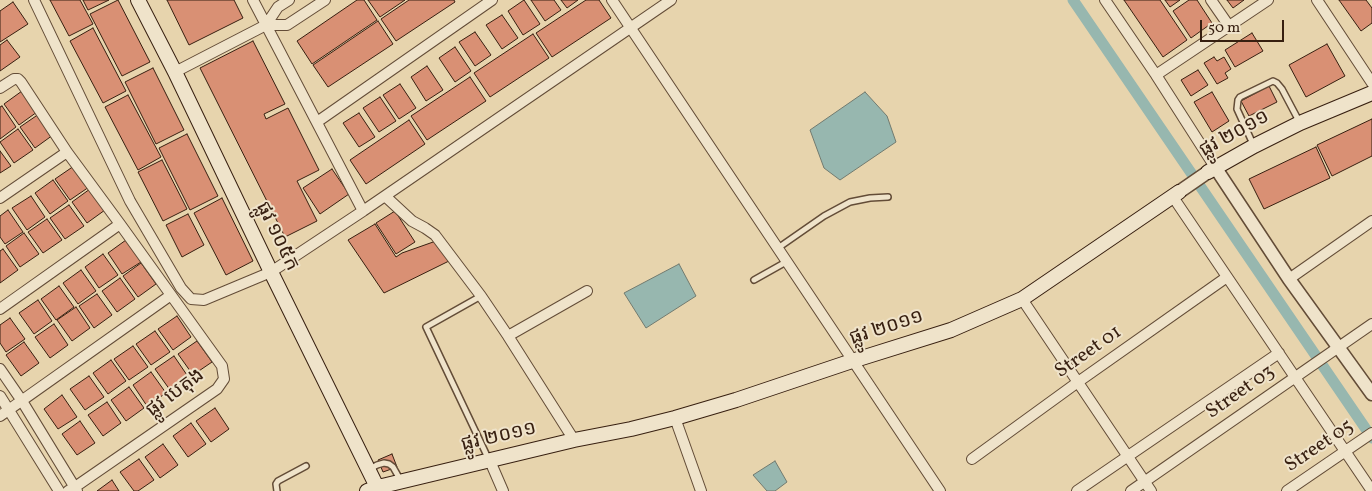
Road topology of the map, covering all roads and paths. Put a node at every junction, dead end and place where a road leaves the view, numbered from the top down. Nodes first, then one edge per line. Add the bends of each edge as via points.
1 (34, 0) edge
2 (138, 0) edge
3 (253, 0) edge
4 (289, 0) edge
5 (325, 0) edge
6 (492, 0) edge
7 (612, 0) edge
8 (671, 0) edge
9 (1105, 0) edge
10 (1211, 0) edge
11 (1268, 0) edge
12 (1317, 0) edge
13 (266, 24) junction
14 (1229, 26) junction
15 (631, 28) junction
16 (175, 72) junction
17 (1156, 75) junction
18 (1372, 83) edge
19 (0, 88) edge
20 (1372, 93) edge
21 (317, 122) junction
22 (1300, 123) junction
23 (1254, 146) junction
24 (67, 152) junction
25 (1212, 170) junction
26 (1176, 194) junction
27 (385, 196) junction
28 (888, 197) dead end
29 (0, 198) edge
30 (364, 211) junction
31 (1372, 221) edge
32 (120, 224) junction
33 (778, 248) junction
34 (787, 262) junction
35 (271, 272) junction
36 (1227, 277) junction
37 (1289, 279) junction
38 (754, 280) dead end
39 (587, 291) dead end
40 (171, 295) junction
41 (481, 296) junction
42 (1022, 299) junction
43 (0, 309) edge
44 (1372, 324) edge
45 (508, 336) junction
46 (1336, 349) junction
47 (1278, 353) junction
48 (852, 361) junction
49 (0, 369) edge
50 (1297, 376) junction
51 (1078, 382) junction
52 (1372, 394) edge
53 (0, 396) edge
54 (22, 401) junction
55 (10, 410) junction
56 (0, 416) edge
57 (675, 418) junction
58 (1372, 433) edge
59 (574, 440) junction
60 (1347, 450) junction
61 (1128, 456) junction
62 (972, 459) dead end
63 (490, 460) junction
64 (306, 466) dead end
65 (369, 470) junction
66 (1145, 481) junction
67 (402, 482) junction
68 (73, 490) edge
69 (375, 490) edge
70 (59, 491) edge
71 (277, 491) edge
72 (503, 491) edge
73 (701, 491) edge
74 (940, 491) edge
75 (1077, 491) edge
76 (1131, 491) edge
77 (1152, 491) edge
78 (1287, 491) edge
79 (1372, 491) edge

1 - 35 street via 130,201 181,288 191,299 204,300
2 - 16 main road, ផ្លូវ ១០៥ក
3 - 13 street
4 - 13 street via 278,7
5 - 13 street via 287,25
6 - 21 street
7 - 15 street
8 - 15 street
9 - 17 street
10 - 14 street
11 - 14 street
12 - 18 street
13 - 16 street
13 - 21 street
14 - 17 street
15 - 27 street
15 - 33 street
16 - 35 main road, ផ្លូវ ១០៥ក
17 - 25 street
19 - 24 street, ផ្លូវ បេតុង via 14,78 18,79
20 - 22 main road, ផ្លូវ ២០១១
21 - 30 street
22 - 23 main road, ផ្លូវ ២០១១
22 - 23 lane via 1282,89 1273,81 1240,97 1237,109
23 - 25 main road, ផ្លូវ ២០១១
24 - 29 street
24 - 32 street, ផ្លូវ បេតុង
25 - 26 street, ផ្លូវ ២០១១
25 - 37 street
26 - 36 street
26 - 42 main road, ផ្លូវ ២០១១
27 - 30 street
27 - 41 street via 412,221 435,236
28 - 33 lane via 850,202
30 - 35 street
31 - 37 street
32 - 40 street, ផ្លូវ បេតុង
32 - 43 street
33 - 34 street
34 - 38 lane
34 - 48 street
35 - 65 main road, ផ្លូវ ១០៥ក
36 - 47 street
36 - 51 street, Street 01
37 - 46 street
39 - 45 street
40 - 54 street
40 - 68 street, ផ្លូវ បេតុង via 222,366 224,379 217,388
41 - 45 street
41 - 63 lane via 426,327
42 - 48 main road, ផ្លូវ ២០១១ via 951,330
42 - 51 street
44 - 46 street, Street 03
45 - 59 street
46 - 50 street, Street 03
46 - 52 street
47 - 50 street
47 - 61 street, Street 03
48 - 57 main road, ផ្លូវ ២០១១
48 - 74 street
49 - 54 street
50 - 60 street
50 - 66 street, Street 03
51 - 61 street
51 - 62 street, Street 01
53 - 55 street
54 - 55 street
54 - 68 street
55 - 56 street
55 - 70 street
57 - 59 main road, ផ្លូវ ២០១១
57 - 73 street
58 - 60 street, Street 05
59 - 63 main road, ផ្លូវ ២០១១
60 - 78 street, Street 05
60 - 79 street
61 - 66 street
61 - 75 street, Street 03
63 - 67 main road, ផ្លូវ ២០១១
63 - 72 street
64 - 71 lane via 278,480
65 - 67 lane via 389,464
65 - 69 main road, ផ្លូវ ១០៥ក
66 - 76 street, Street 03
66 - 77 street
67 - 69 main road, ផ្លូវ ២០១១

